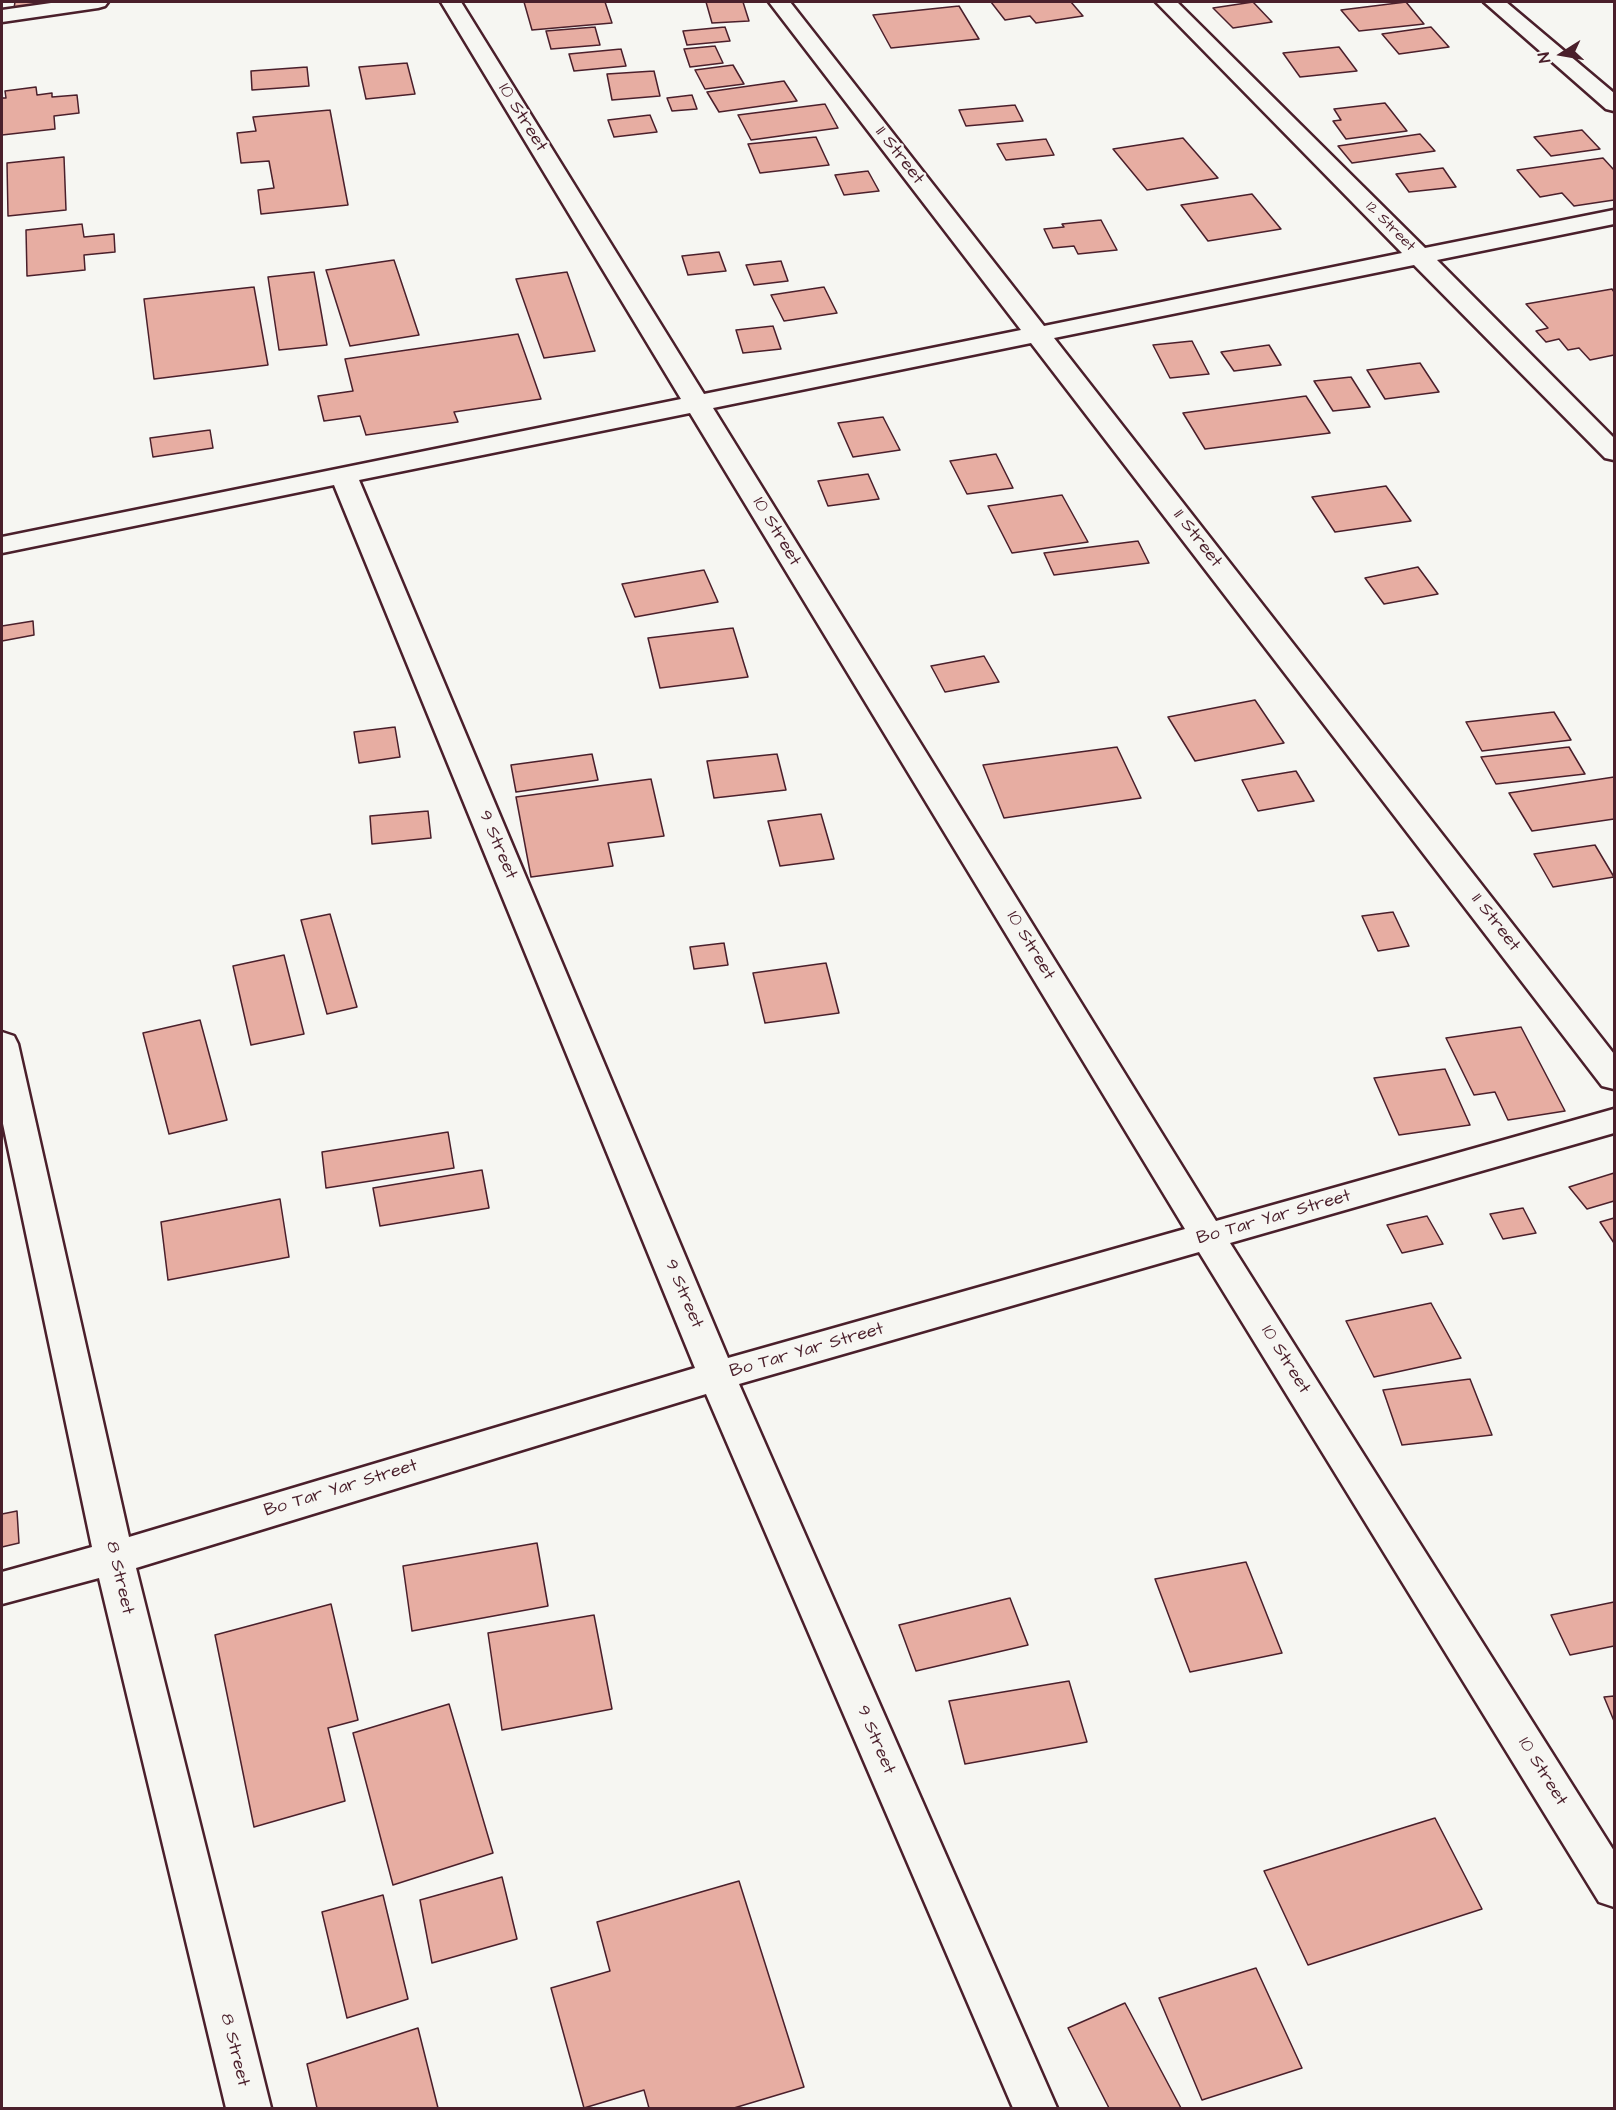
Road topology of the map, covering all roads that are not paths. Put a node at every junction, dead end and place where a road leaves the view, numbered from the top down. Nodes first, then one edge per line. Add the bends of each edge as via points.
1 (98, 2) edge
2 (451, 2) edge
3 (779, 2) edge
4 (1166, 2) edge
5 (1494, 2) edge
6 (2, 16) edge
7 (1614, 104) edge
8 (1614, 218) edge
9 (1420, 257) junction
10 (1037, 334) junction
11 (697, 403) junction
12 (1614, 452) edge
13 (343, 474) junction
14 (2, 545) edge
15 (2, 1044) edge
16 (1614, 1077) edge
17 (1614, 1121) edge
18 (1208, 1237) junction
19 (717, 1376) junction
20 (114, 1558) junction
21 (2, 1588) edge
22 (1614, 1888) edge
23 (248, 2109) edge
24 (1035, 2109) edge

1 - 6 street
2 - 11 street, 10 Street
3 - 10 street, 11 Street
4 - 9 street, 12 Street
5 - 7 street
8 - 9 street
9 - 10 street
9 - 12 street, 12 Street
10 - 11 street
10 - 16 street, 11 Street
11 - 13 street
11 - 18 street, 10 Street
13 - 14 street
13 - 19 street, 9 Street
15 - 20 street, 8 Street
17 - 18 street, Bo Tar Yar Street
18 - 19 street, Bo Tar Yar Street
18 - 22 street, 10 Street
19 - 20 street, Bo Tar Yar Street
19 - 24 street, 9 Street
20 - 21 street, Bo Tar Yar Street
20 - 23 street, 8 Street

